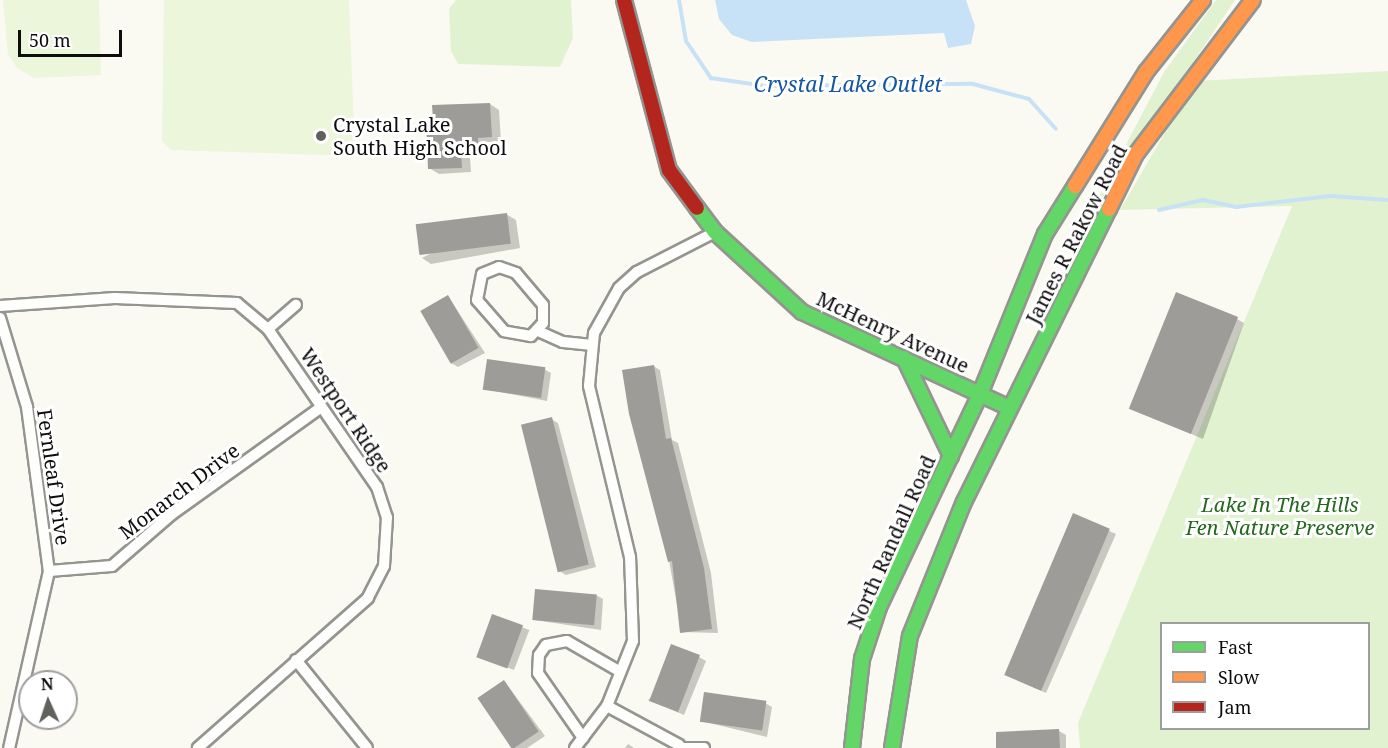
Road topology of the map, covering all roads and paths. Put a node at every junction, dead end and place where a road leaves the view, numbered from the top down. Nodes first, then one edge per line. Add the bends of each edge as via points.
1 (624, 0) edge
2 (1203, 0) edge
3 (1253, 0) edge
4 (715, 232) junction
5 (296, 305) dead end
6 (0, 306) edge
7 (0, 318) edge
8 (268, 329) junction
9 (538, 331) junction
10 (590, 345) junction
11 (904, 358) junction
12 (980, 394) junction
13 (320, 408) junction
14 (1010, 408) junction
15 (951, 456) junction
16 (49, 571) junction
17 (296, 660) junction
18 (619, 671) junction
19 (607, 706) junction
20 (583, 738) junction
21 (680, 747) edge
22 (9, 748) edge
23 (198, 748) edge
24 (367, 748) edge
25 (575, 748) edge
26 (704, 748) edge
27 (852, 748) edge
28 (892, 748) edge

1 - 4 main road, McHenry Avenue via 669,170
2 - 12 main road, James R Rakow Road via 1134,90 1045,234
3 - 14 main road, James R Rakow Road via 1136,154
4 - 10 street via 628,280 608,303
4 - 11 main road, McHenry Avenue via 802,312
5 - 8 street
6 - 8 street, Westport Ridge via 186,298 237,303
7 - 16 street, Fernleaf Drive via 27,407
8 - 13 street, Westport Ridge
9 - 9 street via 543,305 516,273 499,267 482,274 477,300 504,331 521,338
9 - 10 street via 563,342
10 - 18 street via 589,386 597,435 616,487 634,597 633,641
11 - 12 main road, McHenry Avenue
11 - 15 main road
12 - 14 main road, McHenry Avenue
12 - 15 main road, North Randall Road
13 - 16 street, Monarch Drive via 172,514 112,566
13 - 17 street, Westport Ridge via 345,434 377,487 387,517 384,566 368,598
14 - 28 main road via 929,581 902,667
15 - 27 main road, North Randall Road via 879,607 862,659
16 - 22 street, Fernleaf Drive
17 - 23 street, Westport Ridge
17 - 24 street
18 - 19 street
18 - 20 street via 567,641 546,645 539,655 538,673
19 - 20 street
19 - 21 street
20 - 25 street
21 - 26 street

